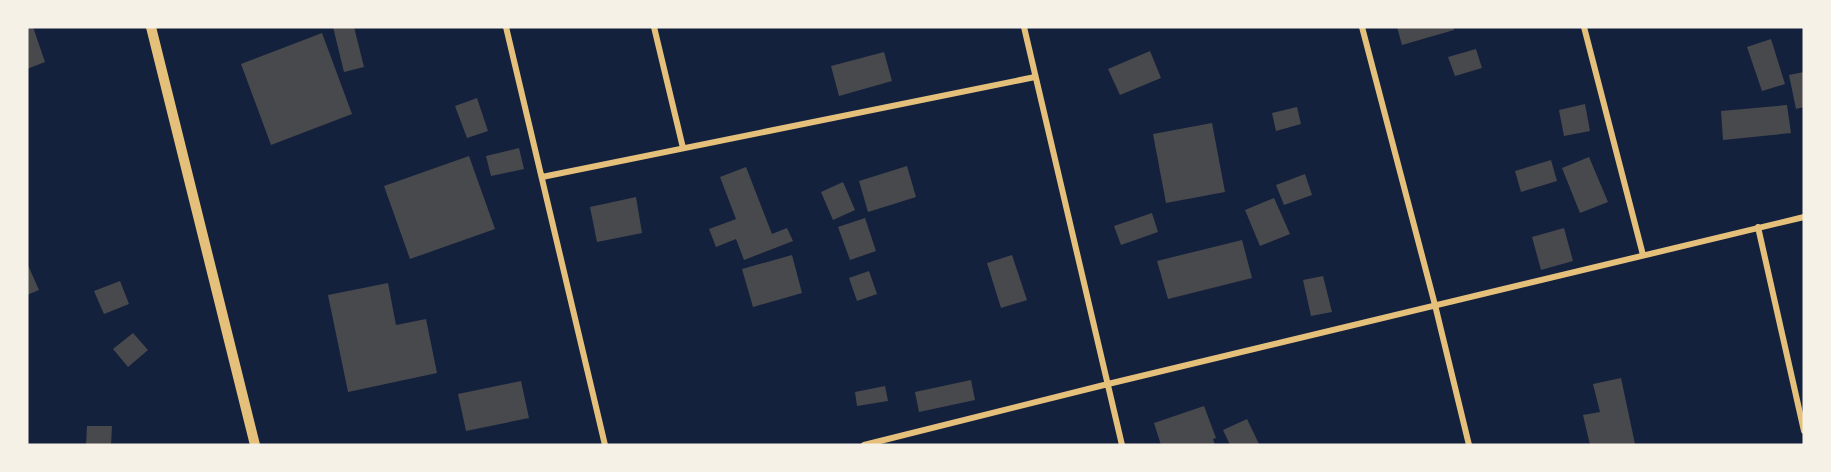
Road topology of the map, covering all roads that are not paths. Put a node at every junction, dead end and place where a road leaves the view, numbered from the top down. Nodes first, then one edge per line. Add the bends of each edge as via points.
1 (151, 27) edge
2 (506, 27) edge
3 (654, 27) edge
4 (1024, 27) edge
5 (1362, 27) edge
6 (1584, 27) edge
7 (1035, 77) junction
8 (683, 148) junction
9 (542, 177) junction
10 (1804, 217) edge
11 (1758, 227) junction
12 (1643, 255) junction
13 (1435, 305) junction
14 (1108, 384) junction
15 (1804, 431) edge
16 (255, 445) edge
17 (605, 445) edge
18 (864, 445) edge
19 (1122, 445) edge
20 (1469, 445) edge

1 - 16 street
2 - 9 street
3 - 8 street
4 - 7 street
5 - 13 street
6 - 12 street
7 - 8 street
7 - 14 street
8 - 9 street
9 - 17 street
10 - 11 street
11 - 12 street
11 - 15 street
12 - 13 street
13 - 14 street
13 - 20 street
14 - 18 street
14 - 19 street

